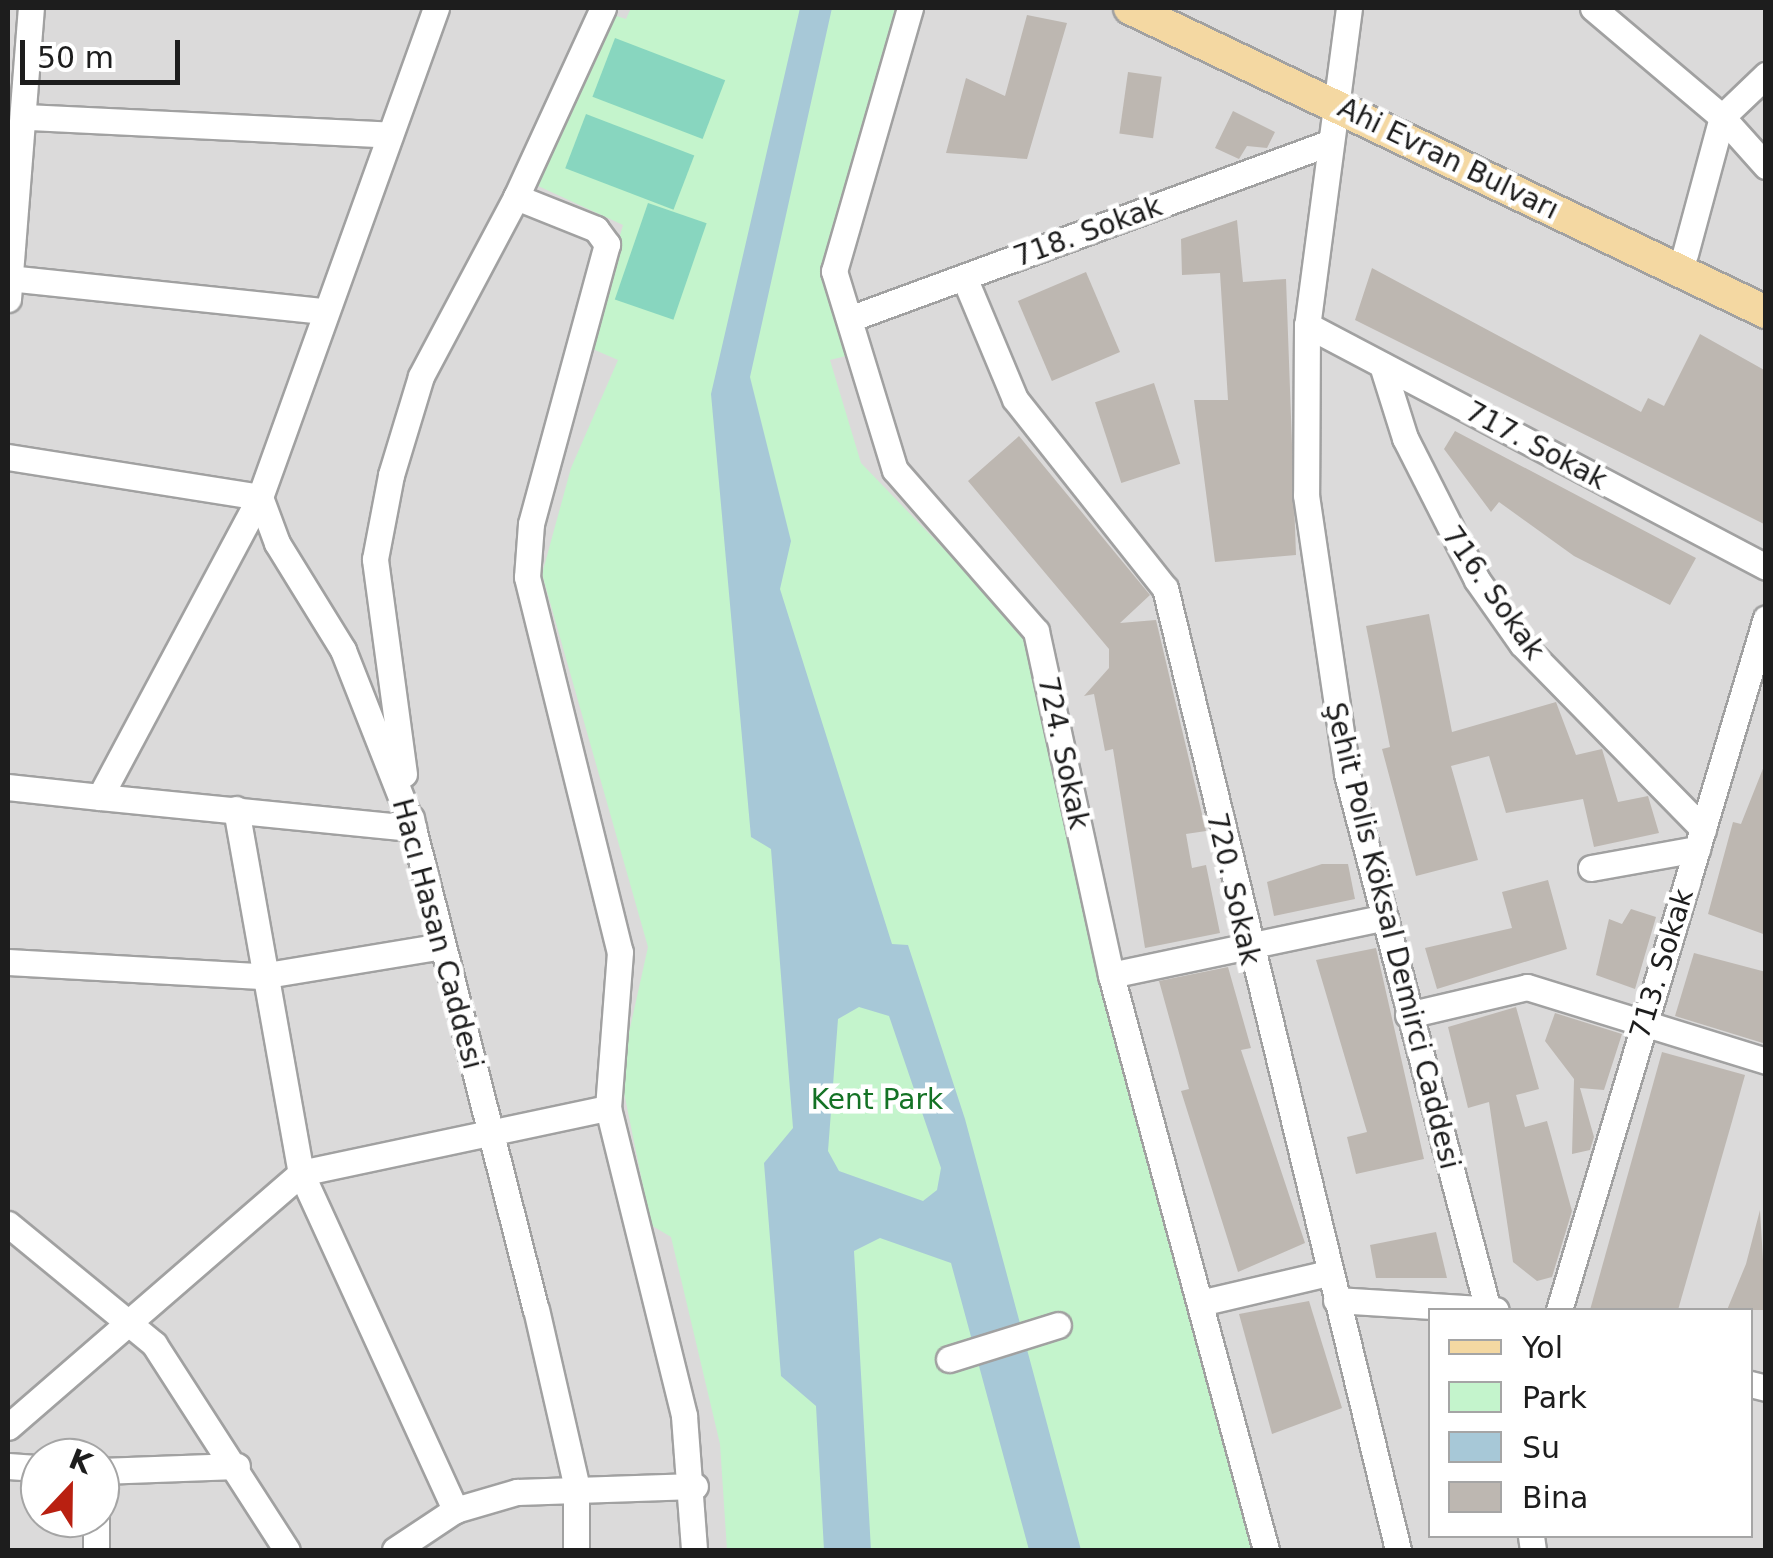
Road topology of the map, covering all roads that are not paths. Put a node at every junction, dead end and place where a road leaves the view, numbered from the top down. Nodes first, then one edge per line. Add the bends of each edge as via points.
1 (31, 8) edge
2 (436, 8) edge
3 (603, 8) edge
4 (910, 8) edge
5 (1130, 8) edge
6 (1179, 8) edge
7 (1349, 8) edge
8 (1593, 8) edge
9 (1766, 75) edge
10 (1334, 91) junction
11 (1722, 116) junction
12 (28, 117) junction
13 (390, 135) junction
14 (1326, 144) junction
15 (1766, 166) edge
16 (516, 197) junction
17 (1685, 254) junction
18 (964, 277) junction
19 (8, 285) edge
20 (1766, 292) edge
21 (323, 311) junction
22 (1766, 312) edge
23 (849, 319) junction
24 (1308, 325) junction
25 (1382, 364) junction
26 (8, 457) edge
27 (260, 497) junction
28 (1766, 568) edge
29 (1765, 618) edge
30 (8, 788) edge
31 (100, 797) junction
32 (236, 809) junction
33 (413, 828) junction
34 (1700, 838) junction
35 (1590, 868) dead end
36 (1382, 918) junction
37 (442, 946) junction
38 (1246, 946) junction
39 (8, 962) edge
40 (1111, 975) junction
41 (261, 976) junction
42 (1408, 1015) junction
43 (1644, 1023) junction
44 (1766, 1061) edge
45 (608, 1108) junction
46 (490, 1129) junction
47 (301, 1173) junction
48 (8, 1224) edge
49 (1328, 1273) junction
50 (1336, 1300) junction
51 (1200, 1302) junction
52 (1460, 1308) edge
53 (1490, 1308) edge
54 (1560, 1308) edge
55 (126, 1317) junction
56 (1058, 1325) dead end
57 (949, 1359) dead end
58 (8, 1427) edge
59 (237, 1466) junction
60 (120, 1470) edge
61 (576, 1484) junction
62 (695, 1486) junction
63 (455, 1510) junction
64 (287, 1550) edge
65 (395, 1550) edge
66 (576, 1550) edge
67 (694, 1550) edge
68 (1266, 1550) edge
69 (1398, 1550) edge

1 - 12 street
2 - 13 street
3 - 16 street
4 - 23 street, 724. Sokak via 834,271
5 - 10 main road, Ahi Evran Bulvarı
6 - 10 main road, Ahi Evran Bulvarı
7 - 10 street, Şehit Polis Köksal Demirci Caddesi
8 - 11 street
9 - 11 street
10 - 14 street, Şehit Polis Köksal Demirci Caddesi
10 - 17 main road, Ahi Evran Bulvarı
10 - 22 main road, Ahi Evran Bulvarı
11 - 15 street
11 - 17 street
12 - 13 street
12 - 19 street
13 - 21 street
14 - 18 street, 718. Sokak
14 - 24 street, Şehit Polis Köksal Demirci Caddesi
16 - 33 street via 421,376 374,560
16 - 45 street via 596,230 607,244 530,524 527,577 620,952
17 - 20 main road, Ahi Evran Bulvarı
18 - 23 street, 718. Sokak
18 - 38 street, 720. Sokak via 1014,399 1166,588
19 - 21 street
21 - 27 street
23 - 40 street, 724. Sokak via 895,470 1036,631
24 - 25 street, 717. Sokak
24 - 36 street, Şehit Polis Köksal Demirci Caddesi via 1306,495 1328,668
25 - 28 street, 717. Sokak
25 - 34 street, 716. Sokak via 1404,438 1477,580 1522,644
26 - 27 street
27 - 31 street
27 - 33 street, Hacı Hasan Caddesi via 276,544 344,650
29 - 34 street, 713. Sokak
30 - 31 street
31 - 32 street
32 - 33 street
32 - 41 street
33 - 37 street, Hacı Hasan Caddesi
34 - 35 street
34 - 43 street, 713. Sokak
36 - 38 street
36 - 42 street, Şehit Polis Köksal Demirci Caddesi
37 - 41 street
37 - 46 street, Hacı Hasan Caddesi
38 - 40 street
38 - 49 street, 720. Sokak
39 - 41 street
40 - 51 street, 724. Sokak
41 - 47 street
42 - 43 street via 1527,988
42 - 53 street, Şehit Polis Köksal Demirci Caddesi
43 - 44 street
43 - 54 street, 713. Sokak
45 - 46 street
45 - 62 street
46 - 47 street
46 - 61 street, Hacı Hasan Caddesi
47 - 55 street
47 - 63 street
48 - 55 street
49 - 50 street, 720. Sokak
49 - 51 street
50 - 52 street
50 - 69 street, 720. Sokak
51 - 68 street, 724. Sokak
55 - 58 street
55 - 59 street via 178,1373
56 - 57 street
59 - 60 street
59 - 64 street
61 - 62 street
61 - 63 street
61 - 66 street, Hacı Hasan Caddesi
62 - 67 street
63 - 65 street

